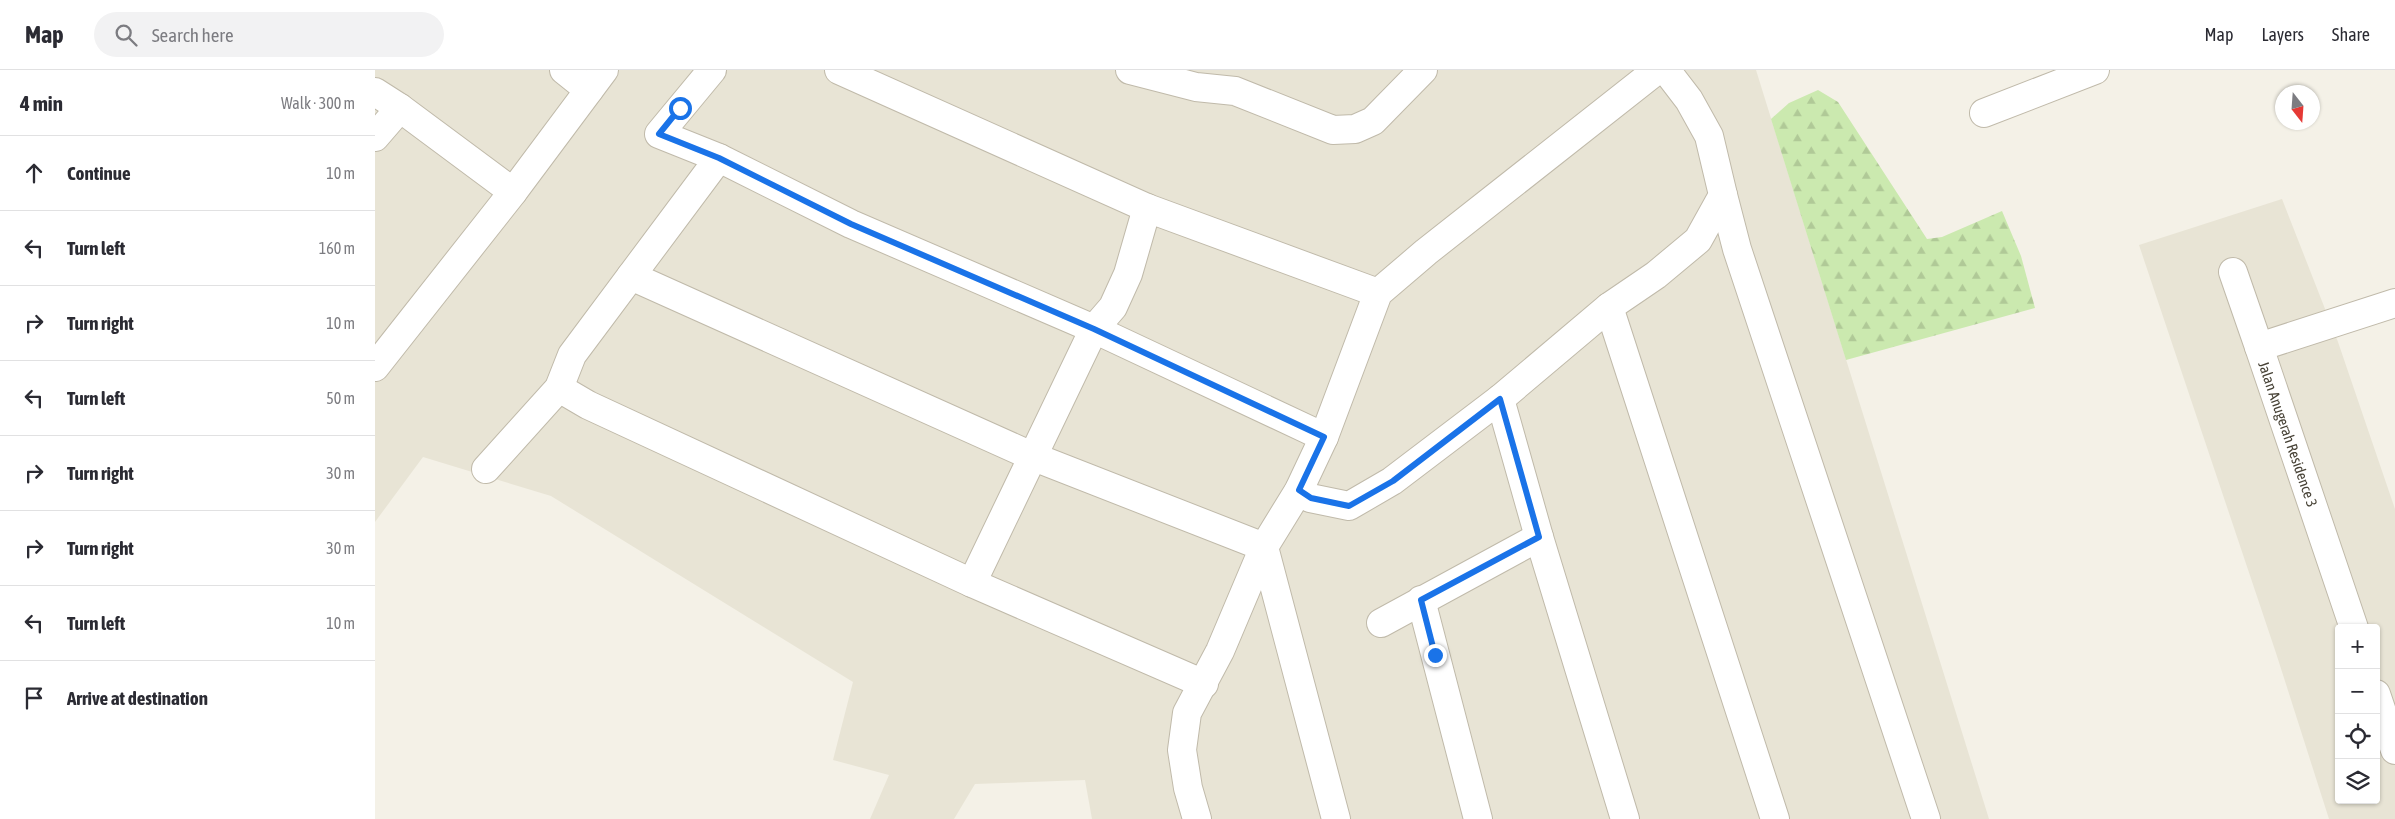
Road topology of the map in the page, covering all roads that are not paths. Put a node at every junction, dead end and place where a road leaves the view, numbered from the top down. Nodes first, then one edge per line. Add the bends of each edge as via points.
1 (564, 70) edge
2 (711, 70) edge
3 (839, 70) edge
4 (1130, 70) edge
5 (1423, 70) edge
6 (1657, 70) edge
7 (1666, 70) edge
8 (2095, 70) edge
9 (597, 80) edge
10 (1239, 80) edge
11 (375, 92) edge
12 (400, 108) junction
13 (1984, 113) dead end
14 (375, 137) edge
15 (719, 158) junction
16 (513, 192) junction
17 (1723, 196) junction
18 (1147, 208) junction
19 (2233, 272) dead end
20 (631, 276) junction
21 (1378, 293) junction
22 (2395, 303) edge
23 (1609, 307) junction
24 (1094, 329) junction
25 (2259, 347) junction
26 (375, 367) edge
27 (559, 388) junction
28 (1500, 399) junction
29 (1324, 437) junction
30 (1034, 457) junction
31 (486, 469) dead end
32 (1299, 490) junction
33 (1539, 537) junction
34 (1263, 547) junction
35 (972, 584) junction
36 (1421, 600) junction
37 (1381, 623) dead end
38 (2353, 624) edge
39 (1204, 684) junction
40 (2380, 706) edge
41 (2395, 750) edge
42 (1197, 819) edge
43 (1336, 819) edge
44 (1479, 819) edge
45 (1625, 819) edge
46 (1775, 819) edge
47 (1926, 819) edge

1 - 9 street
2 - 15 street via 659,134
3 - 18 street
4 - 10 street via 1196,87
5 - 10 street via 1373,121 1355,129 1333,130
6 - 21 street
7 - 17 street via 1689,100 1709,136
8 - 13 street
9 - 16 street
11 - 12 street
12 - 14 street
12 - 16 street
15 - 20 street
15 - 24 street via 851,224
16 - 26 street
17 - 23 street via 1698,240
17 - 47 street via 1737,249
18 - 21 street
18 - 24 street via 1128,274 1113,307
19 - 25 street
20 - 27 street via 572,355
20 - 30 street
21 - 29 street
22 - 25 street, Jalan Anugerah Residence 3
23 - 28 street
23 - 46 street
24 - 29 street
24 - 30 street
25 - 38 street, Jalan Anugerah Residence 3
27 - 31 street
27 - 35 street
28 - 32 street via 1393,481 1349,506 1311,498
28 - 33 street
29 - 32 street
30 - 34 street
30 - 35 street
32 - 34 street
33 - 36 street
33 - 45 street
34 - 39 street
34 - 43 street
35 - 39 street
36 - 37 street
36 - 44 street
39 - 42 street via 1187,713 1182,750
40 - 41 street

